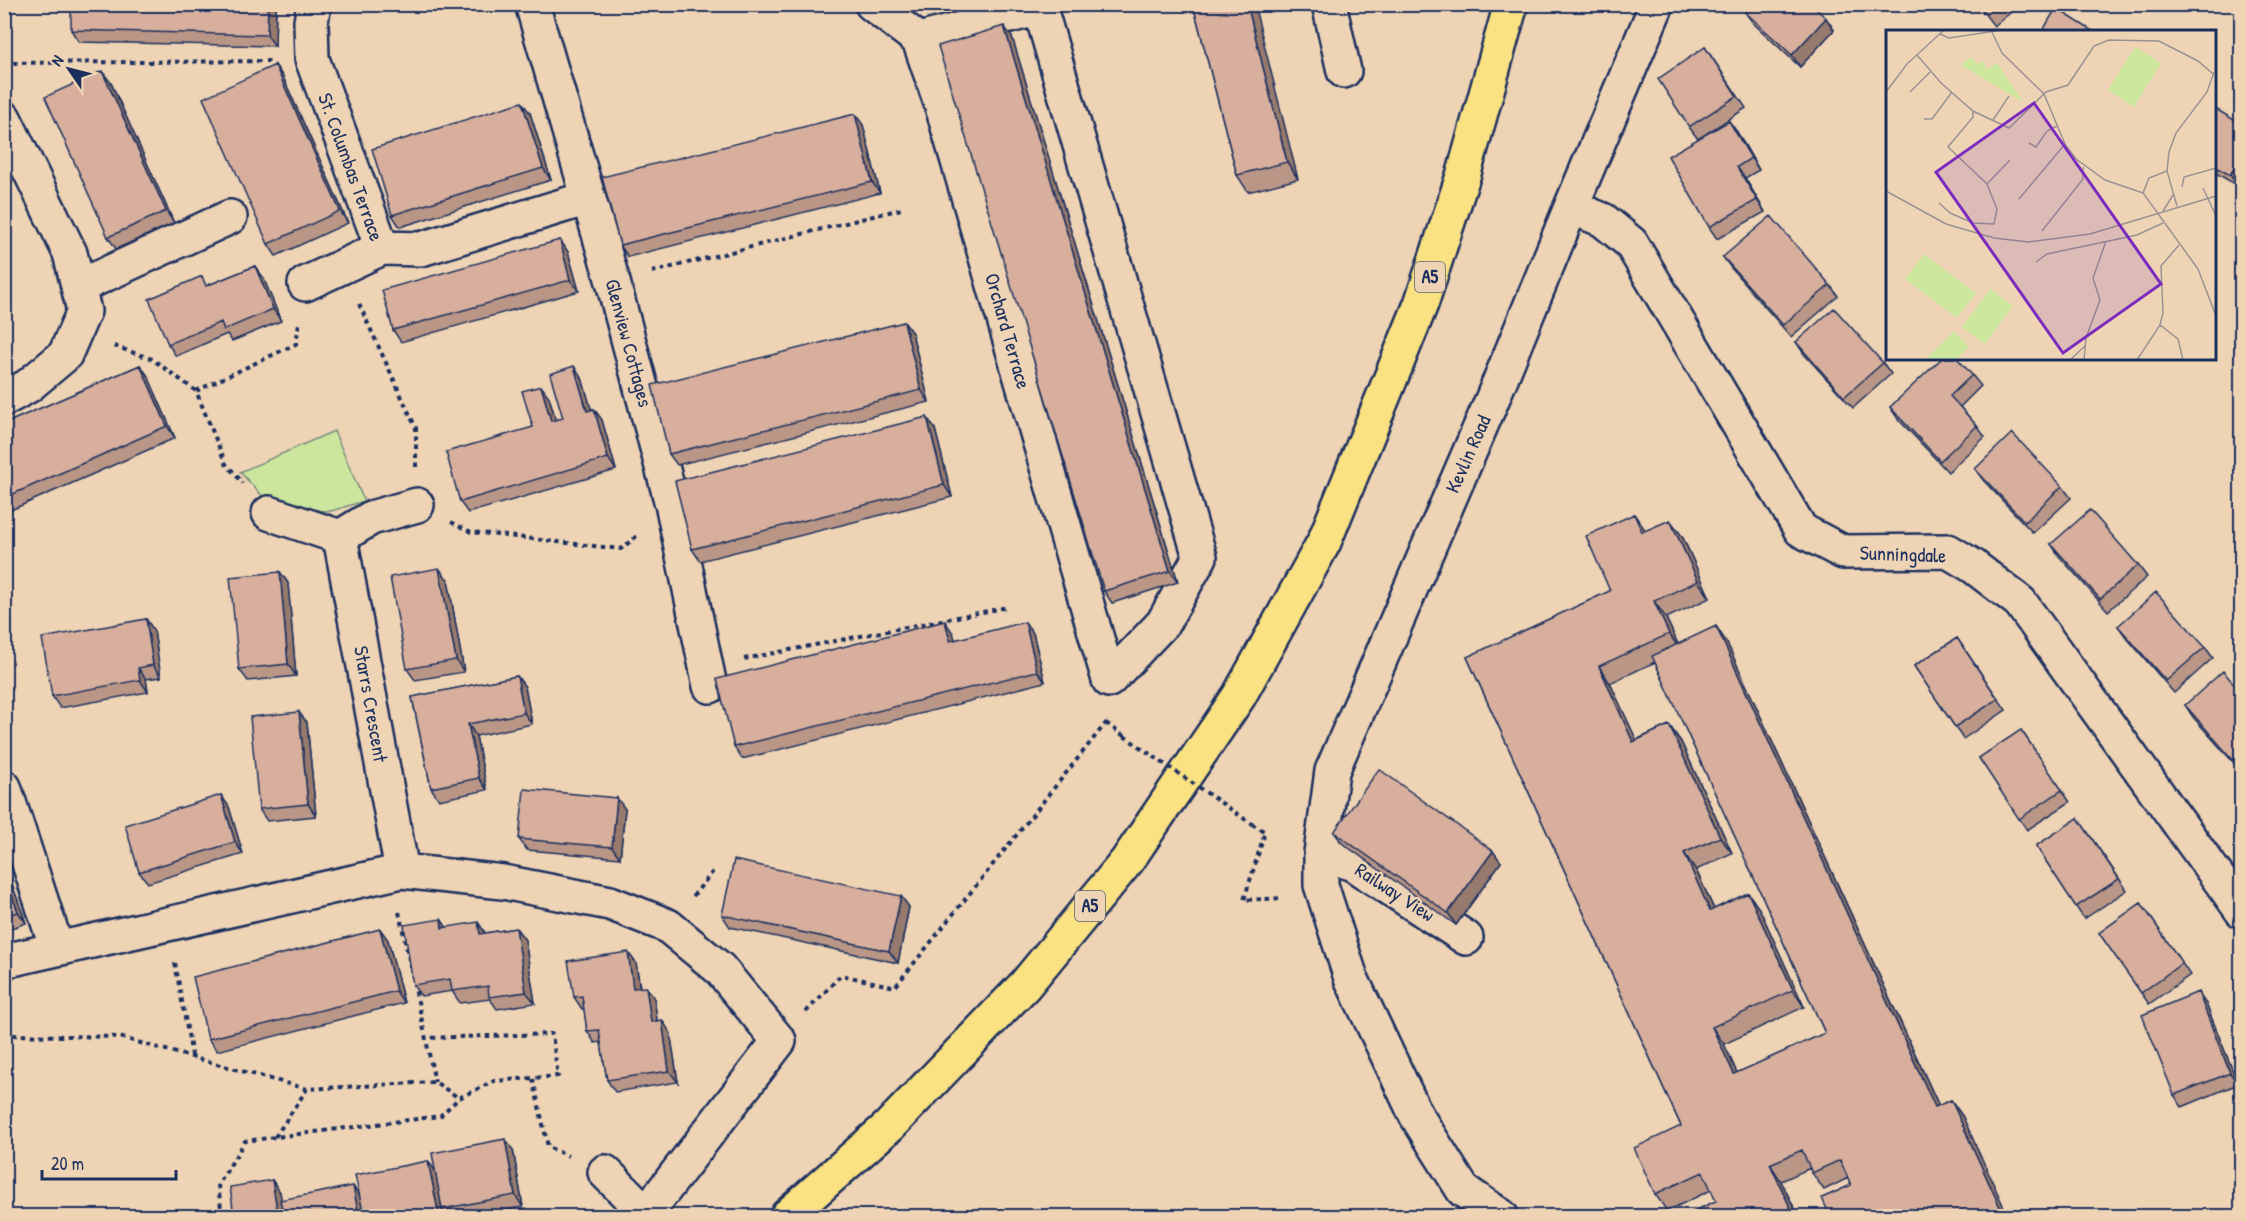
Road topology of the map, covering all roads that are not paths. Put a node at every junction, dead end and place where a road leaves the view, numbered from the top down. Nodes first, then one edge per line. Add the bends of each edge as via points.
1 (314, 4) edge
2 (532, 4) edge
3 (872, 4) edge
4 (1329, 4) edge
5 (1511, 4) edge
6 (1657, 4) edge
7 (919, 40) junction
8 (1344, 71) dead end
9 (4, 118) edge
10 (588, 198) junction
11 (1570, 207) junction
12 (230, 217) dead end
13 (382, 248) junction
14 (305, 284) road end
15 (78, 287) junction
16 (4, 399) edge
17 (417, 505) road end
18 (269, 513) road end
19 (340, 537) junction
20 (707, 676) road end
21 (4, 787) edge
22 (402, 871) junction
23 (1324, 883) junction
24 (2241, 911) edge
25 (1466, 938) dead end
26 (57, 949) junction
27 (4, 961) edge
28 (605, 1172) road end
29 (645, 1216) edge
30 (787, 1216) edge
31 (1501, 1216) edge

1 - 13 street, St. Columbas Terrace via 312,59
2 - 10 street, Glenview Cottages
3 - 7 street
4 - 8 street
5 - 30 highway, A5 via 1464,173 1421,304 1324,542 1239,696 1127,861 1025,985 889,1126
6 - 11 street, Kevlin Road
7 - 7 street, Orchard Terrace via 941,103 1109,680 1163,623 1200,557 1040,8
9 - 15 street via 70,253
10 - 13 street via 421,249
10 - 20 street, Glenview Cottages via 673,508
11 - 23 street, Kevlin Road via 1492,400 1332,771
11 - 24 street, Sunningdale via 1603,220 1631,243 1801,530 1844,552 1948,551 2020,602
12 - 15 street
13 - 14 street, St. Columbas Terrace
15 - 16 street via 84,311 65,355 28,386
17 - 19 street via 371,518
18 - 19 street
19 - 22 street, Starrs Crescent
21 - 26 street
22 - 26 street
22 - 29 street via 503,882 610,903 668,926 720,969 779,1041
23 - 25 street, Railway View via 1353,864
23 - 31 street via 1351,978 1416,1115 1463,1190
26 - 27 street
28 - 29 street

